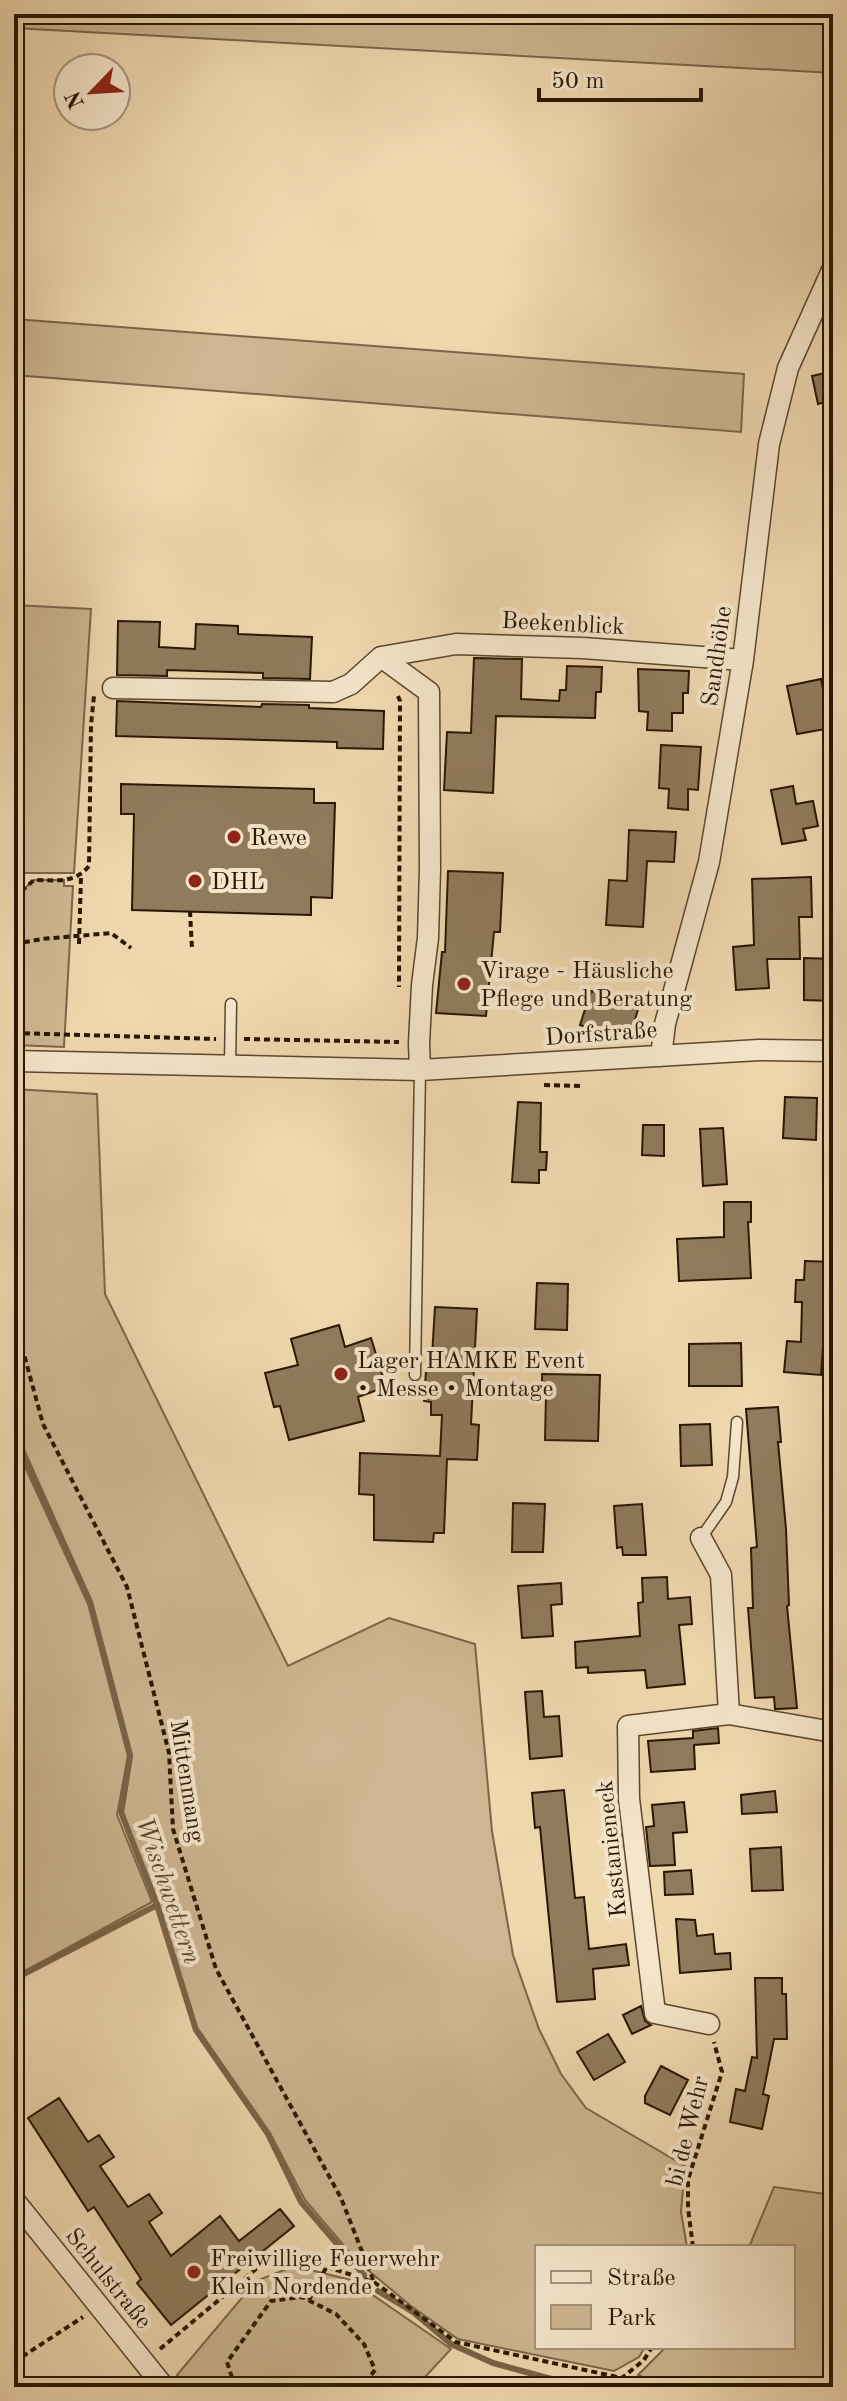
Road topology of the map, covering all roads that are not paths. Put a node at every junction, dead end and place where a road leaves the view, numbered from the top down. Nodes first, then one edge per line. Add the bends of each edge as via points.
1 (833, 268) edge
2 (381, 657) junction
3 (743, 660) junction
4 (113, 688) road end
5 (231, 1004) dead end
6 (833, 1051) edge
7 (661, 1056) junction
8 (14, 1061) edge
9 (230, 1066) junction
10 (420, 1070) junction
11 (415, 1375) dead end
12 (737, 1422) dead end
13 (701, 1538) joint
14 (729, 1714) junction
15 (833, 1732) edge
16 (709, 2024) road end
17 (14, 2200) edge
18 (164, 2387) edge

1 - 3 street, Sandhöhe via 788,368 769,444
2 - 3 street, Beekenblick via 456,644
2 - 4 street via 351,684 333,692
2 - 10 street via 429,692 430,869
3 - 7 street, Sandhöhe via 709,862
5 - 9 lane
6 - 7 street, Dorfstraße
7 - 10 street, Dorfstraße
8 - 9 street, Dorfstraße
9 - 10 street, Dorfstraße
10 - 11 lane
12 - 13 lane via 726,1502
13 - 14 street via 721,1575
14 - 15 street, Kastanieneck
14 - 16 street, Kastanieneck via 628,1726 629,1799 655,2013
17 - 18 street, Schulstraße

